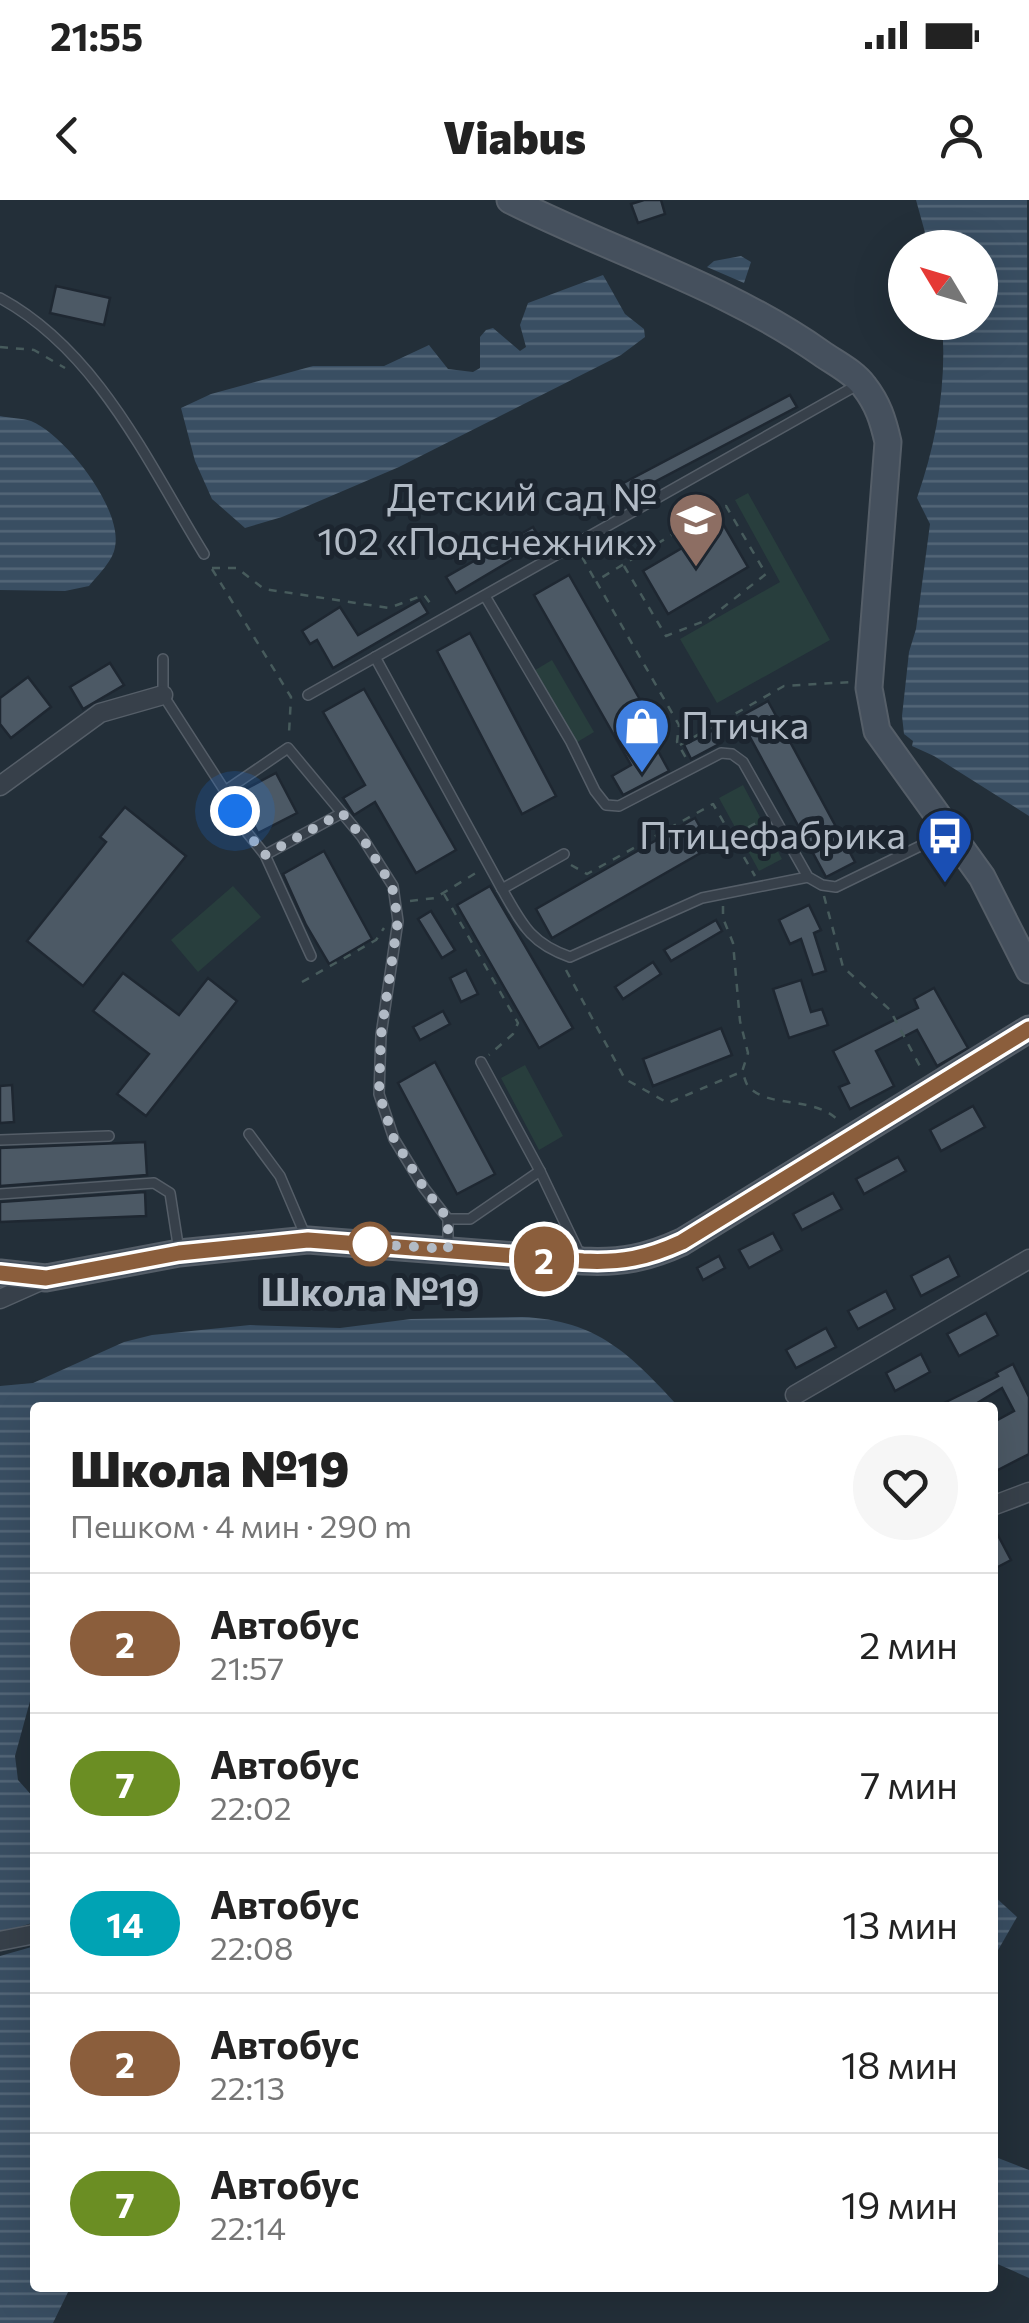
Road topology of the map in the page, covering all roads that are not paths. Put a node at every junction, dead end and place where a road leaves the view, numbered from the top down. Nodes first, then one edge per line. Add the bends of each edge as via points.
1 (510, 200) edge
2 (0, 298) edge
3 (862, 382) junction
4 (204, 554) dead end
5 (486, 596) junction
6 (375, 657) junction
7 (163, 658) dead end
8 (163, 695) junction
9 (308, 695) dead end
10 (0, 786) edge
11 (225, 791) junction
12 (342, 813) junction
13 (950, 832) junction
14 (564, 854) road end
15 (265, 855) junction
16 (808, 877) junction
17 (502, 889) junction
18 (311, 956) dead end
19 (1029, 970) edge
20 (1029, 1030) edge
21 (480, 1062) road end
22 (248, 1134) dead end
23 (108, 1136) dead end
24 (0, 1140) edge
25 (540, 1171) junction
26 (0, 1194) edge
27 (448, 1219) junction
28 (308, 1240) junction
29 (448, 1249) junction
30 (179, 1253) junction
31 (1029, 1259) edge
32 (583, 1261) junction
33 (0, 1273) edge
34 (46, 1278) junction
35 (0, 1300) edge
36 (795, 1395) dead end
37 (1029, 1492) edge
38 (998, 1504) edge
39 (30, 1935) edge
40 (0, 1941) edge

1 - 3 street via 756,312
2 - 4 lane via 64,346 105,392
3 - 5 lane
3 - 13 street via 881,412 888,442 869,682 876,731
5 - 6 lane
5 - 16 lane via 606,804 619,806 720,753 732,754 743,762
6 - 9 lane
6 - 17 lane
7 - 8 lane
8 - 10 street via 100,713
8 - 11 lane
11 - 12 lane via 288,748
11 - 15 lane
12 - 15 lane
12 - 27 lane via 392,886 398,920 379,1094 394,1139
13 - 16 lane via 836,887
13 - 19 street via 982,877
14 - 17 lane
15 - 18 lane
16 - 17 lane via 702,898 570,957 542,947
20 - 32 street via 682,1242 620,1263
21 - 25 lane
22 - 28 lane via 280,1176
23 - 24 lane
25 - 27 lane via 470,1219
25 - 32 lane
26 - 30 lane via 154,1184 170,1193
27 - 29 lane
28 - 29 street
28 - 30 street
29 - 32 street
30 - 34 street
31 - 36 street
33 - 34 street
34 - 35 street
37 - 38 street
39 - 40 street

